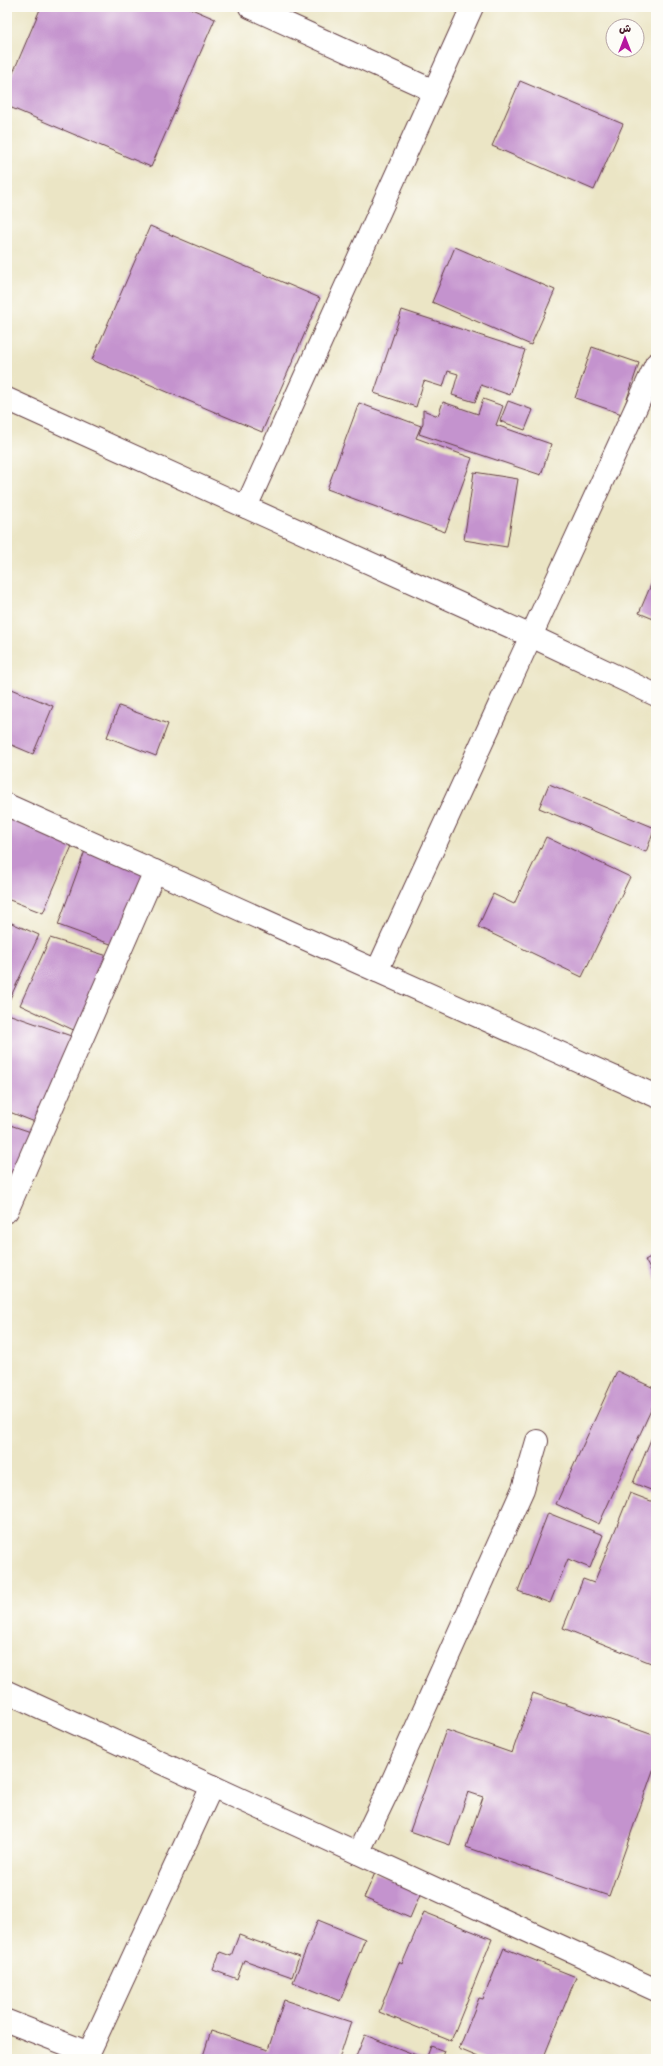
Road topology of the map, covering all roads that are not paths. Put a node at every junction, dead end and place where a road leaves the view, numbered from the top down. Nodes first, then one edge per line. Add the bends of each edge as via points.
1 (250, 7) edge
2 (472, 7) edge
3 (434, 91) junction
4 (655, 367) edge
5 (7, 399) edge
6 (246, 507) junction
7 (531, 636) junction
8 (656, 695) edge
9 (7, 805) edge
10 (155, 871) junction
11 (377, 971) junction
12 (656, 1096) edge
13 (7, 1211) edge
14 (537, 1441) dead end
15 (7, 1692) edge
16 (212, 1786) junction
17 (358, 1853) junction
18 (656, 1990) edge
19 (7, 2021) edge
20 (87, 2056) edge

1 - 3 street
2 - 3 street
3 - 6 street
4 - 7 street
5 - 6 street
6 - 7 street
7 - 8 street
7 - 11 street
9 - 10 street
10 - 11 street
10 - 13 street
11 - 12 street
14 - 17 street via 523,1489
15 - 16 street
16 - 17 street
16 - 20 street
17 - 18 street
19 - 20 street

